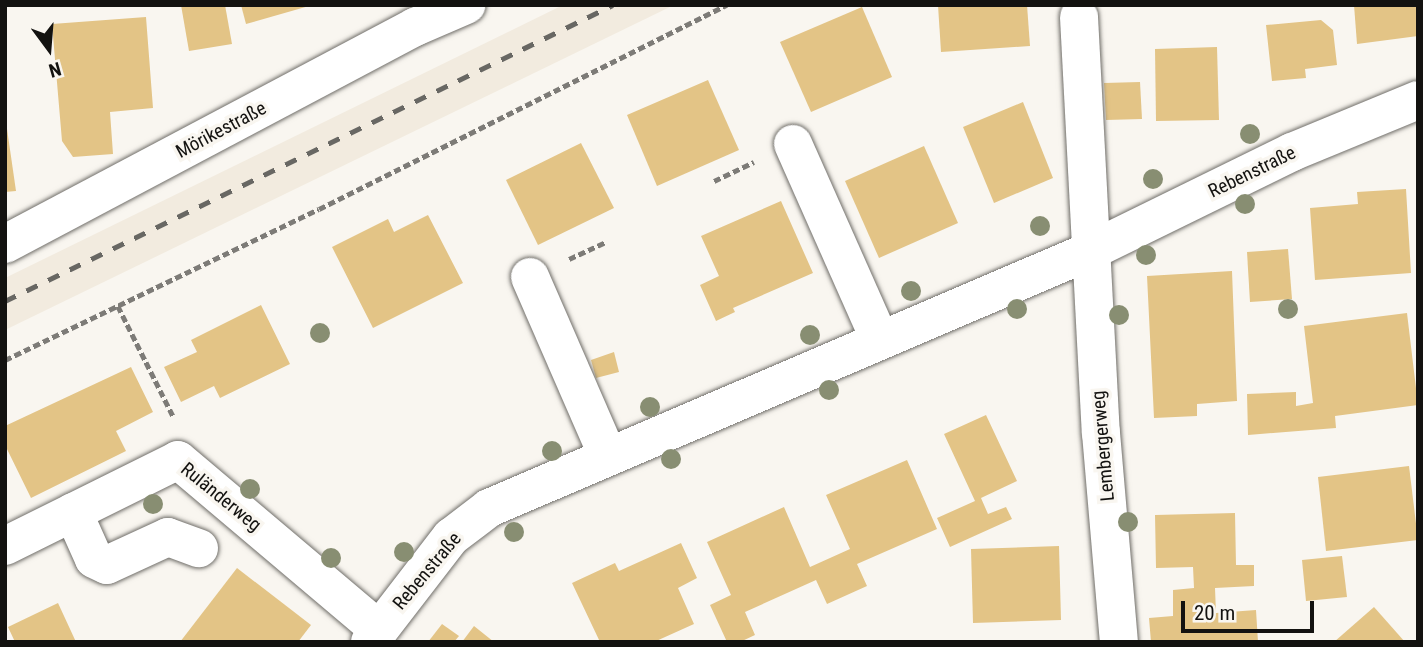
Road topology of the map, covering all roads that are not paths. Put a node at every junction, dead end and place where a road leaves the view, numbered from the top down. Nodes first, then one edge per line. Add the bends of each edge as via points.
1 (466, 5) edge
2 (410, 16) edge
3 (1079, 17) dead end
4 (1418, 100) edge
5 (793, 144) dead end
6 (5, 244) edge
7 (1090, 251) junction
8 (530, 276) dead end
9 (880, 340) junction
10 (608, 456) junction
11 (73, 512) junction
12 (5, 546) edge
13 (199, 548) dead end
14 (374, 636) edge
15 (1119, 642) edge

1 - 2 street, Mörikestraße
2 - 6 street, Mörikestraße
3 - 7 street
4 - 7 street, Rebenstraße via 1292,152
5 - 9 street
7 - 9 street, Rebenstraße
7 - 15 street, Lembergerweg
8 - 10 street
9 - 10 street, Rebenstraße
10 - 14 street, Rebenstraße via 489,508 451,537
11 - 12 street, Ruländerweg
11 - 13 street via 94,559 107,565 168,537
11 - 14 street, Ruländerweg via 178,460

